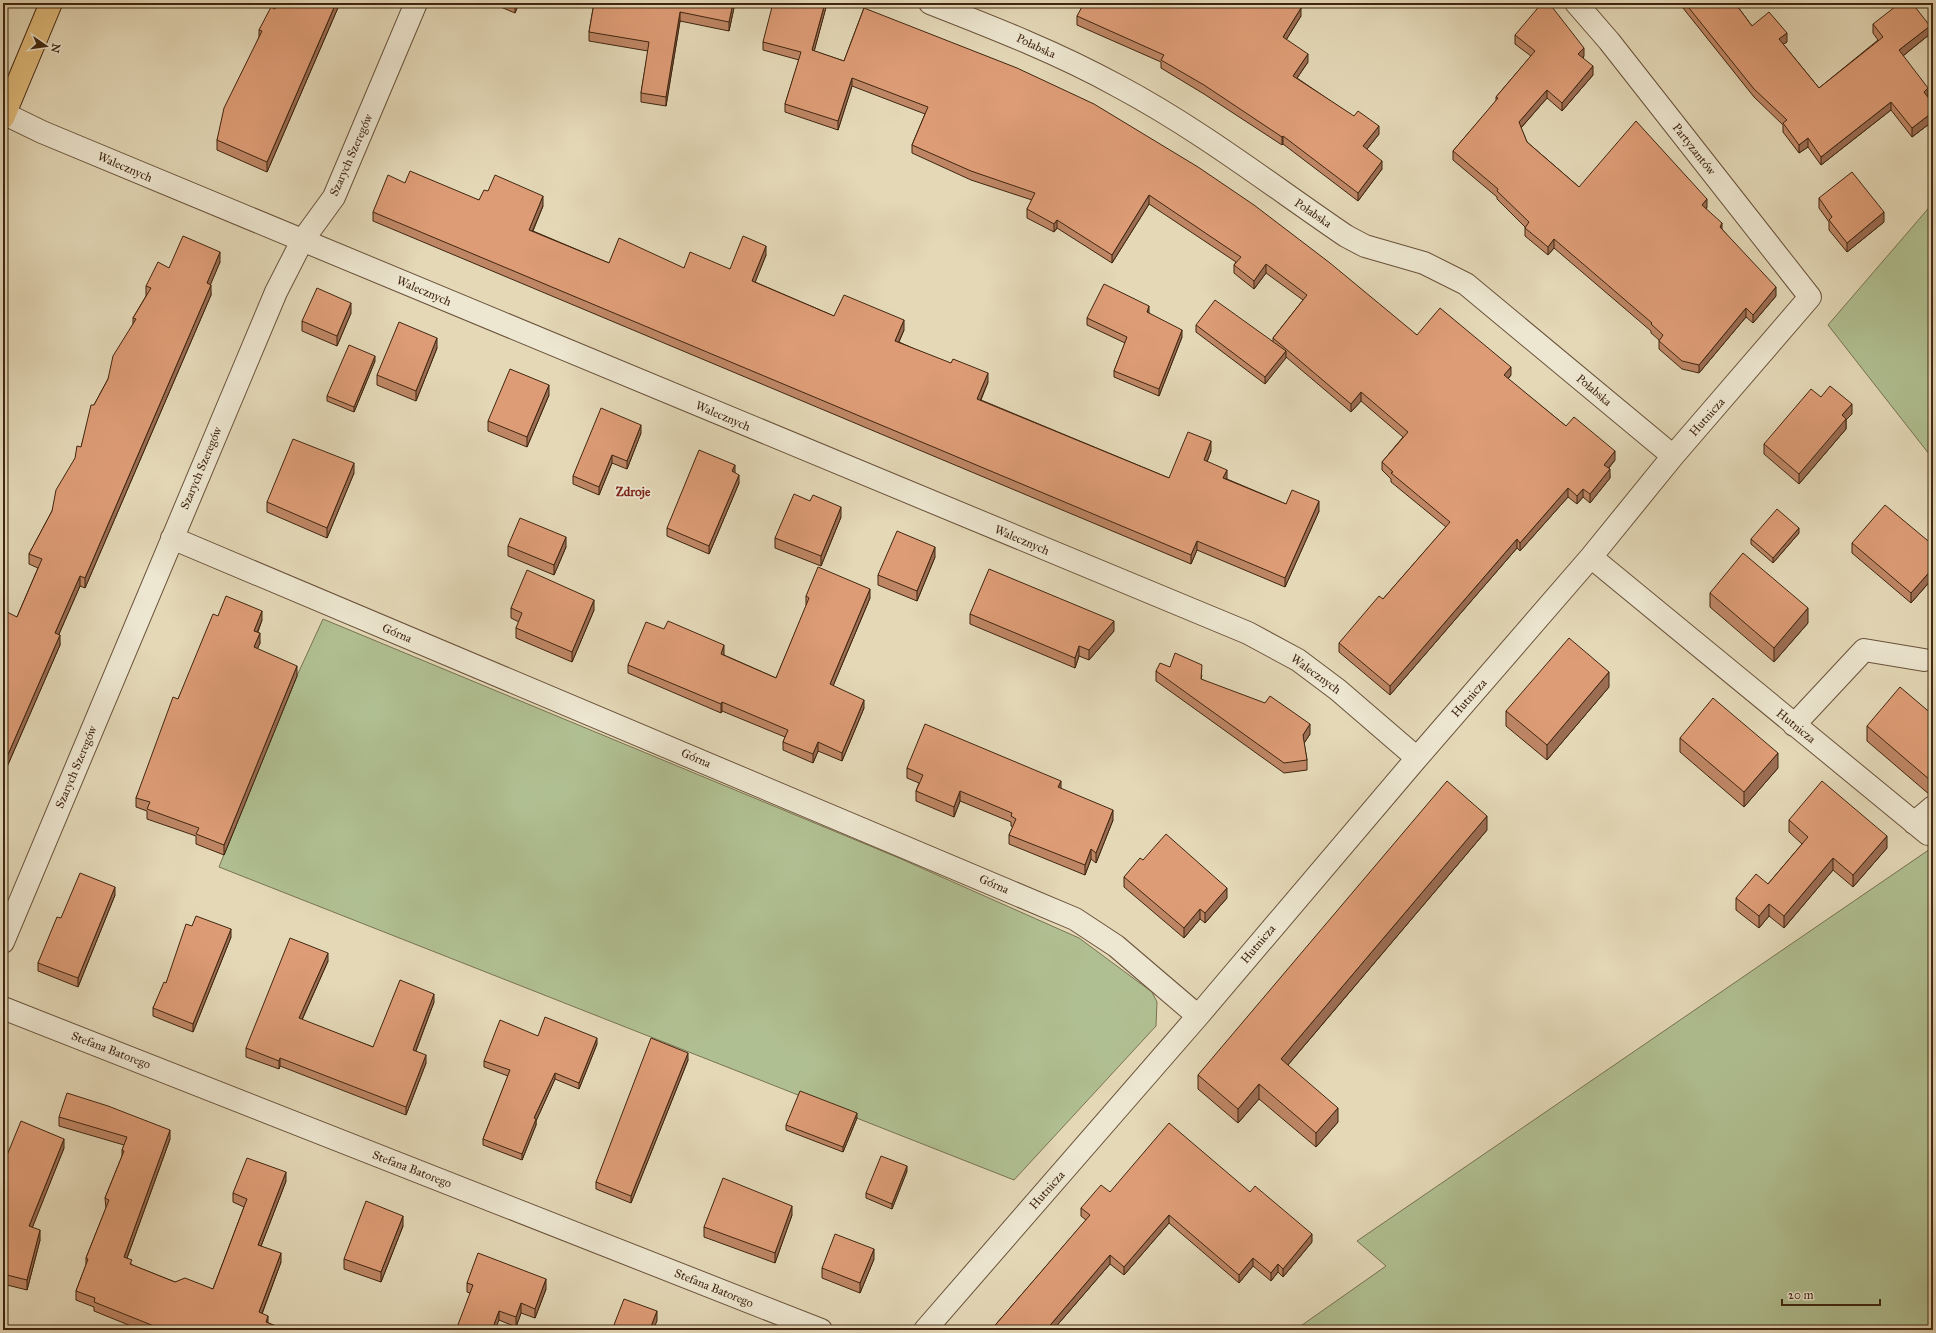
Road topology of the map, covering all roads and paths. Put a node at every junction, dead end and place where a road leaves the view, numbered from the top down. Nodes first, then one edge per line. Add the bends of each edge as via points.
1 (51, 3) edge
2 (416, 3) edge
3 (930, 3) edge
4 (1576, 3) edge
5 (4, 116) edge
6 (302, 241) junction
7 (1810, 297) joint
8 (1673, 456) junction
9 (172, 538) junction
10 (1591, 557) junction
11 (1930, 659) edge
12 (1794, 725) junction
13 (1417, 758) junction
14 (1933, 807) edge
15 (3, 942) edge
16 (3, 1008) edge
17 (1198, 1016) junction
18 (821, 1330) edge
19 (925, 1330) edge

1 - 5 main road
2 - 6 street, Szarych Szeregów via 334,197
3 - 8 street, Połabska via 1016,36 1118,86 1207,139 1346,236 1365,246 1424,263 1466,284
4 - 7 street, Partyzantów via 1609,41
5 - 6 street, Walecznych
6 - 9 street, Szarych Szeregów via 276,292
6 - 13 street, Walecznych via 1248,633 1298,660 1338,690
7 - 8 street, Hutnicza
8 - 10 street, Hutnicza
9 - 15 street, Szarych Szeregów
9 - 17 street, Górna via 1075,920 1116,946
10 - 12 street, Hutnicza
10 - 13 street, Hutnicza
11 - 12 street via 1864,650
12 - 14 street, Hutnicza via 1921,828
13 - 17 street, Hutnicza
16 - 18 street, Stefana Batorego
17 - 19 street, Hutnicza

